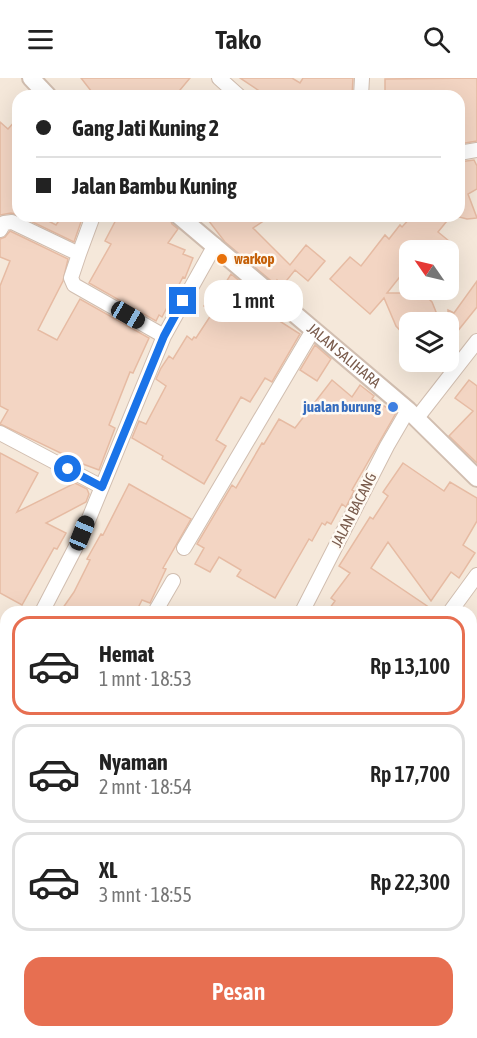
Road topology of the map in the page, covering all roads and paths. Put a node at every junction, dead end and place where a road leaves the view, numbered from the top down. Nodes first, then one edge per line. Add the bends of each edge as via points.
1 (31, 78) edge
2 (219, 78) edge
3 (42, 90) edge
4 (232, 90) edge
5 (91, 222) edge
6 (186, 222) edge
7 (0, 230) edge
8 (215, 245) junction
9 (79, 254) junction
10 (313, 330) junction
11 (164, 336) junction
12 (477, 341) edge
13 (412, 414) junction
14 (0, 433) edge
15 (477, 478) edge
16 (102, 487) junction
17 (184, 548) dead end
18 (477, 575) edge
19 (173, 581) dead end
20 (45, 606) edge
21 (158, 606) edge
22 (305, 606) edge
23 (454, 606) edge

1 - 3 street
2 - 4 street
5 - 9 street
6 - 8 street, JALAN SALIHARA
7 - 9 street via 4,223 12,222
8 - 10 street, JALAN SALIHARA
8 - 11 street
9 - 11 street via 70,278 74,285
10 - 13 street, JALAN SALIHARA
10 - 17 street
11 - 16 street
12 - 13 street, JALAN BACANG
13 - 15 street, JALAN SALIHARA
13 - 22 street, JALAN BACANG via 387,446
14 - 16 street
16 - 20 street
18 - 23 street
19 - 21 street

